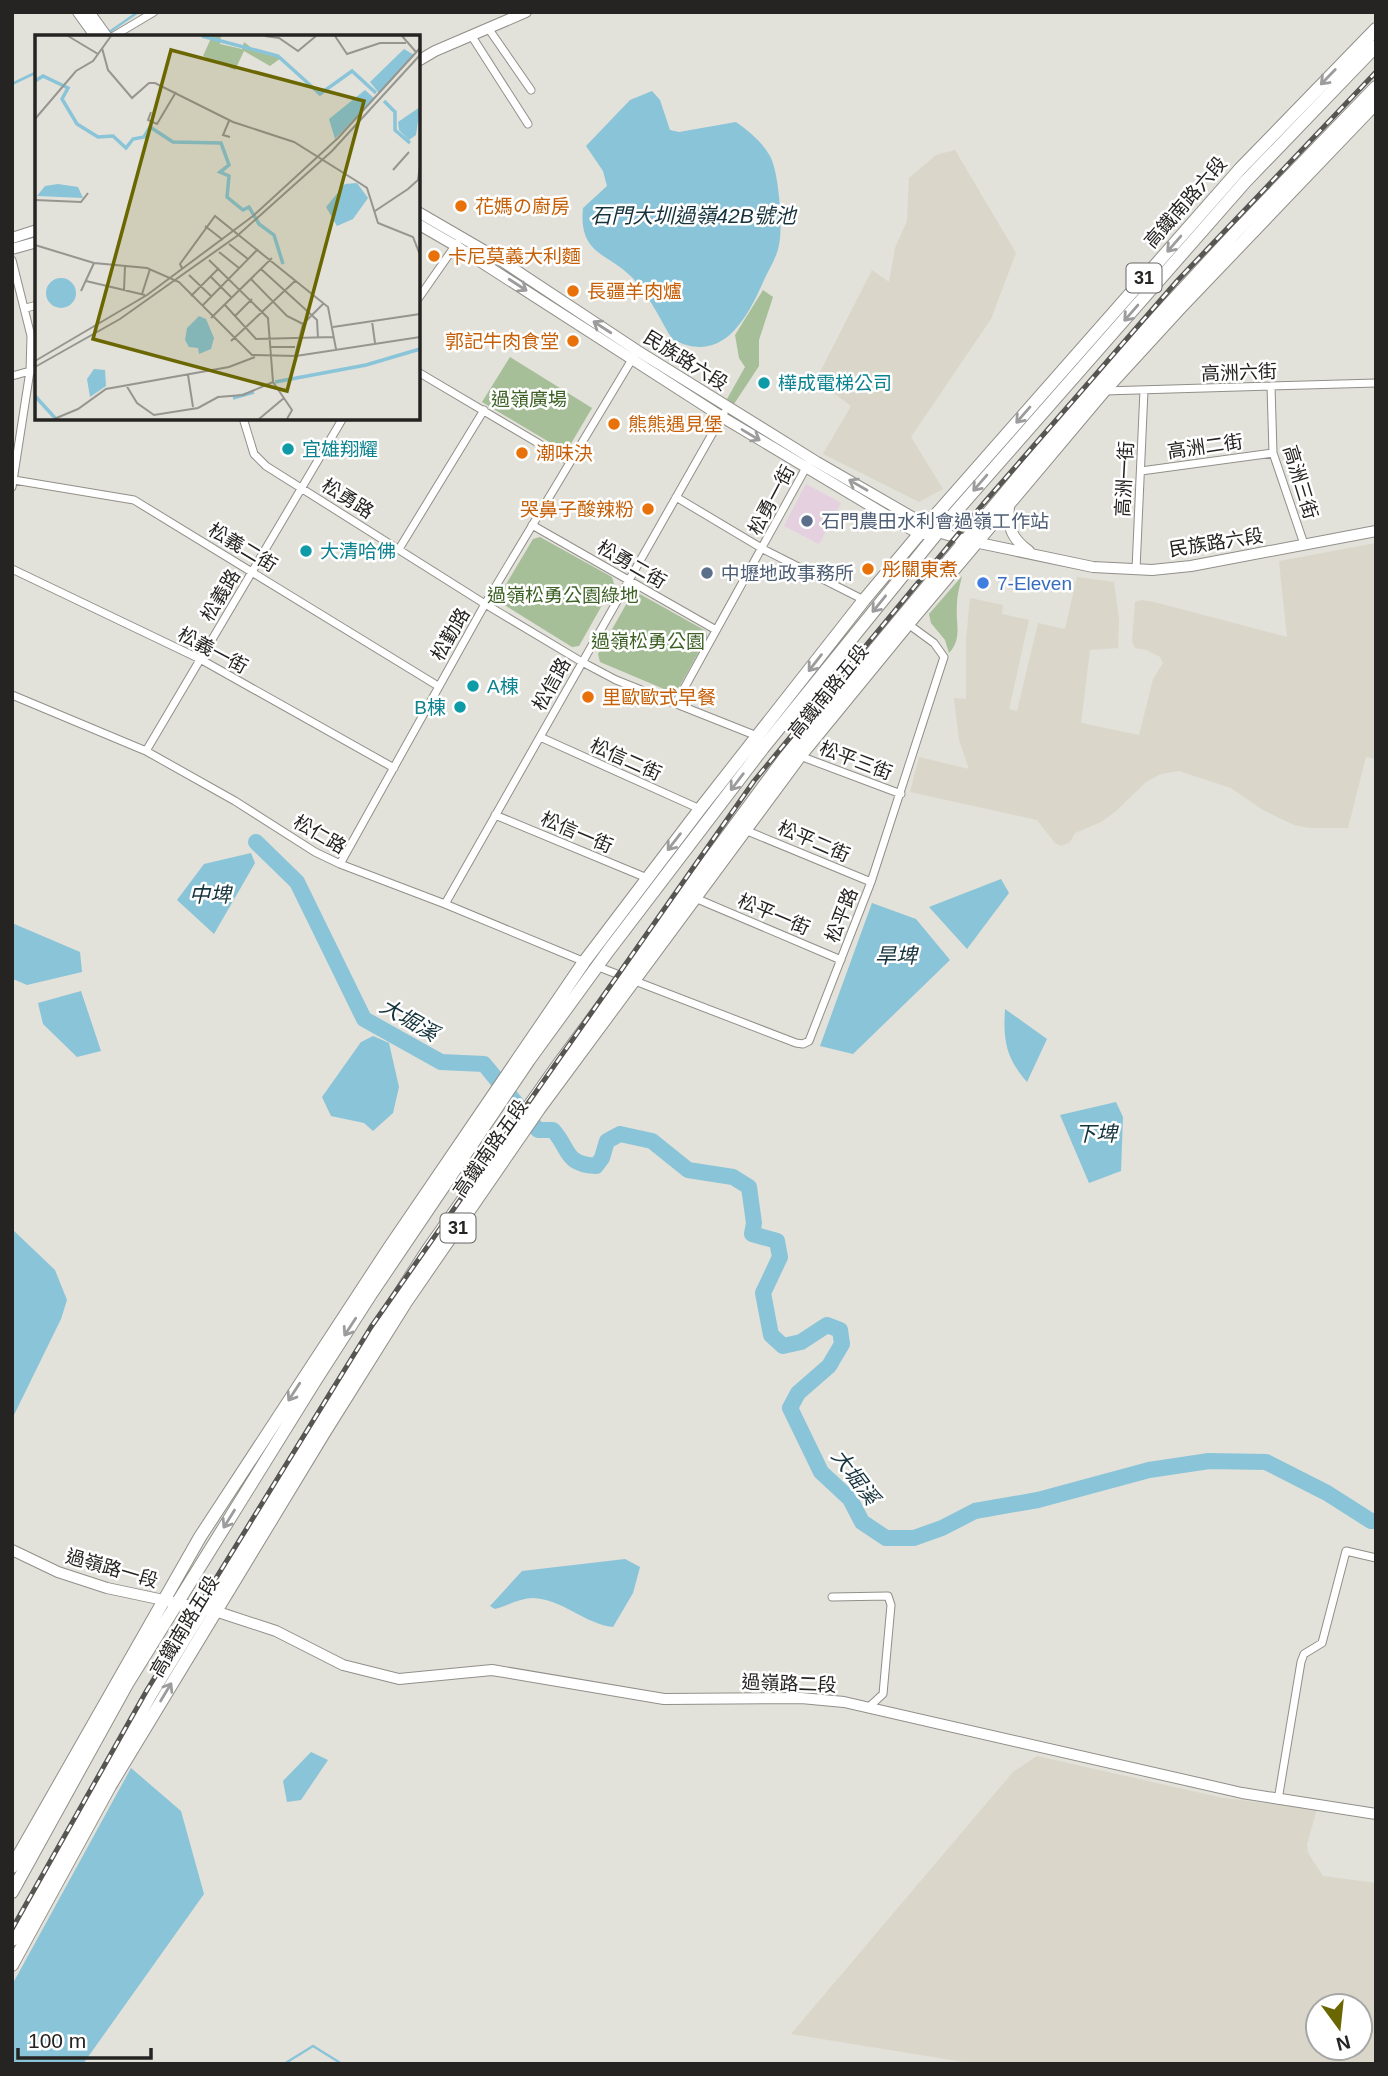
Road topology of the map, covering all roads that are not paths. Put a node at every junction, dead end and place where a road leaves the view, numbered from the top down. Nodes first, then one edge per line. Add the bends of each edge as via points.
1 (78, 12) edge
2 (89, 12) edge
3 (154, 12) edge
4 (526, 12) edge
5 (488, 28) junction
6 (1376, 29) edge
7 (95, 35) edge
8 (106, 35) edge
9 (115, 35) edge
10 (471, 35) junction
11 (1376, 46) edge
12 (420, 60) edge
13 (1376, 87) edge
14 (531, 90) dead end
15 (1376, 103) edge
16 (528, 124) dead end
17 (1265, 142) junction
18 (1308, 157) junction
19 (1245, 182) junction
20 (1279, 204) junction
21 (420, 213) edge
22 (420, 225) edge
23 (35, 231) edge
24 (12, 238) edge
25 (459, 241) junction
26 (35, 243) edge
27 (12, 249) edge
28 (12, 260) edge
29 (420, 296) edge
30 (35, 306) edge
31 (26, 308) junction
32 (635, 355) junction
33 (33, 370) edge
34 (420, 373) edge
35 (12, 376) edge
36 (1376, 383) edge
37 (1271, 386) junction
38 (1144, 390) junction
39 (1104, 391) junction
40 (728, 407) junction
41 (484, 411) junction
42 (722, 417) junction
43 (244, 420) edge
44 (343, 420) edge
45 (1273, 453) junction
46 (570, 462) junction
47 (809, 463) junction
48 (1141, 471) junction
49 (13, 484) edge
50 (303, 489) junction
51 (676, 497) junction
52 (1009, 506) junction
53 (532, 525) junction
54 (928, 531) junction
55 (1376, 531) edge
56 (972, 541) junction
57 (1304, 544) junction
58 (399, 549) junction
59 (763, 549) junction
60 (1034, 555) junction
61 (12, 569) edge
62 (1136, 569) junction
63 (252, 571) junction
64 (629, 580) junction
65 (864, 600) junction
66 (485, 604) junction
67 (908, 624) junction
68 (716, 630) junction
69 (200, 659) junction
70 (582, 662) junction
71 (438, 686) junction
72 (12, 695) edge
73 (676, 703) junction
74 (757, 736) junction
75 (540, 737) junction
76 (146, 751) junction
77 (800, 756) junction
78 (394, 768) junction
79 (901, 794) junction
80 (700, 809) junction
81 (495, 815) junction
82 (744, 830) junction
83 (340, 864) junction
84 (647, 878) junction
85 (871, 882) junction
86 (695, 898) junction
87 (445, 904) junction
88 (841, 960) junction
89 (590, 964) junction
90 (628, 979) junction
91 (388, 1248) junction
92 (427, 1251) junction
93 (371, 1294) junction
94 (406, 1303) junction
95 (324, 1433) junction
96 (288, 1471) junction
97 (12, 1550) edge
98 (1376, 1558) edge
99 (832, 1597) dead end
100 (169, 1602) junction
101 (210, 1610) junction
102 (870, 1706) junction
103 (1278, 1801) junction
104 (1376, 1814) edge
105 (12, 1867) edge
106 (12, 1892) edge
107 (12, 1940) edge
108 (12, 1965) edge

1 - 7 street
2 - 8 street
3 - 9 street
4 - 5 street
5 - 10 street
5 - 14 street
6 -> 17 main road, 高鐵南路六段 / 31
10 - 12 street
10 - 16 street
11 - 19 main road, 高鐵南路六段 / 31
13 - 18 main road, 31
15 - 20 main road, 31
17 - 19 main road
17 -> 54 main road, 高鐵南路六段 / 31
18 - 20 main road
18 - 56 main road, 31 via 1099,380
19 -> 54 main road, 高鐵南路六段 / 31
20 - 39 main road, 31
21 - 25 street, 民族路六段
22 - 25 street, 民族路六段
23 - 24 street
25 - 29 street
25 - 32 street, 民族路六段
26 - 27 street
28 - 31 street
30 - 31 street
31 - 33 street
32 - 40 street, 民族路六段
32 - 42 street, 民族路六段
32 - 46 street, 松勤路
33 - 35 street
33 - 49 street
34 - 41 street
36 - 37 street, 高洲六街
37 - 38 street, 高洲六街
37 - 45 street, 高洲三街
38 - 39 street, 高洲六街
38 - 48 street, 高洲一街
39 - 52 main road, 31
40 - 42 street, 松信路
40 - 47 street, 民族路六段
41 - 46 street
41 - 58 street
42 -> 47 street, 民族路六段
42 - 51 street, 松信路
43 - 50 street, 松勇路 via 254,454
44 - 50 street, 松義路
45 - 48 street, 高洲二街
45 - 57 street, 高洲三街
46 - 53 street, 松勤路
47 - 54 street, 民族路六段
47 - 59 street, 松勇一街
48 - 62 street, 高洲一街
49 - 63 street, 松義二街 via 134,500
50 - 58 street, 松勇路
50 - 63 street, 松義路
51 - 59 street
51 - 64 street, 松信路
52 - 56 main road, 31
52 - 60 street via 1007,520 1013,536
53 - 64 street, 松勇二街
53 - 66 street, 松勤路
54 - 56 street, 民族路六段
54 - 65 main road, 高鐵南路五段 / 31
54 -> 89 main road, 高鐵南路五段 / 31
55 - 57 street, 民族路六段
56 - 60 street, 民族路六段
56 - 67 main road, 高鐵南路五段 / 31
56 - 90 main road, 高鐵南路五段 / 31 via 786,756
57 - 62 street, 民族路六段 via 1191,566
58 - 66 street, 松勇路
59 - 65 street
59 - 68 street, 松勇一街
60 - 62 street, 民族路六段 via 1093,567
61 - 69 street, 松義一街
63 - 69 street, 松義路
63 - 71 street, 松義二街
64 - 68 street, 松勇二街
64 - 70 street, 松信路
65 -> 74 main road, 高鐵南路五段 / 31
66 - 70 street, 松勇路
66 - 71 street, 松勤路
67 - 77 main road, 高鐵南路五段 / 31
67 - 79 street, 松平路 via 934,643 944,657
68 - 73 street, 松勇一街
69 - 76 street, 松義路
69 - 78 street, 松義一街
70 - 73 street, 松勇路
70 - 75 street, 松信路
71 - 78 street, 松勤路
72 - 76 street, 松仁路
73 - 74 street, 松勇路
74 - 80 main road, 高鐵南路五段 / 31
75 - 80 street, 松信二街
75 - 81 street, 松信路
76 - 83 street, 松仁路
77 - 79 street, 松平三街
77 - 82 main road, 高鐵南路五段 / 31
78 - 83 street, 松勤路
79 - 85 street, 松平路
80 -> 84 main road, 高鐵南路五段 / 31
81 - 84 street, 松信一街
81 - 87 street, 松信路
82 - 85 street, 松平二街
82 - 86 main road, 高鐵南路五段 / 31
83 - 87 street, 松仁路
84 - 89 main road, 高鐵南路五段 / 31
85 - 88 street, 松平路
86 - 88 street, 松平一街
86 - 90 main road, 高鐵南路五段 / 31
87 - 89 street, 松仁路
88 - 90 street, 松平路 via 810,1041 803,1044
89 - 90 street, 松仁路
89 - 91 main road, 高鐵南路五段 / 31
89 - 93 main road, 高鐵南路五段 / 31
90 - 92 main road, 高鐵南路五段 / 31
90 - 94 main road, 高鐵南路五段 / 31
91 - 93 main road
91 -> 100 main road, 高鐵南路五段 / 31 via 200,1537
92 - 94 main road
92 - 96 main road, 高鐵南路五段 / 31
93 -> 100 main road, 高鐵南路五段 / 31
94 - 95 main road, 高鐵南路五段 / 31
95 - 96 main road
95 - 101 main road, 高鐵南路五段 / 31
96 - 101 main road, 高鐵南路五段 / 31
97 - 100 street, 過嶺路一段 via 58,1572
98 - 103 street via 1346,1551 1322,1643 1301,1661
99 - 102 street via 888,1596 883,1694
100 - 101 street, 過嶺路一段
100 - 105 main road, 高鐵南路五段 / 31
100 - 106 main road, 高鐵南路五段 / 31
101 - 102 street, 過嶺路二段 via 276,1631 343,1665 399,1679 492,1670 664,1699 801,1698
101 - 107 main road, 高鐵南路五段 / 31 via 151,1694
108 -> 101 main road, 高鐵南路五段 / 31
102 - 103 street, 過嶺路二段
103 - 104 street, 過嶺路二段

